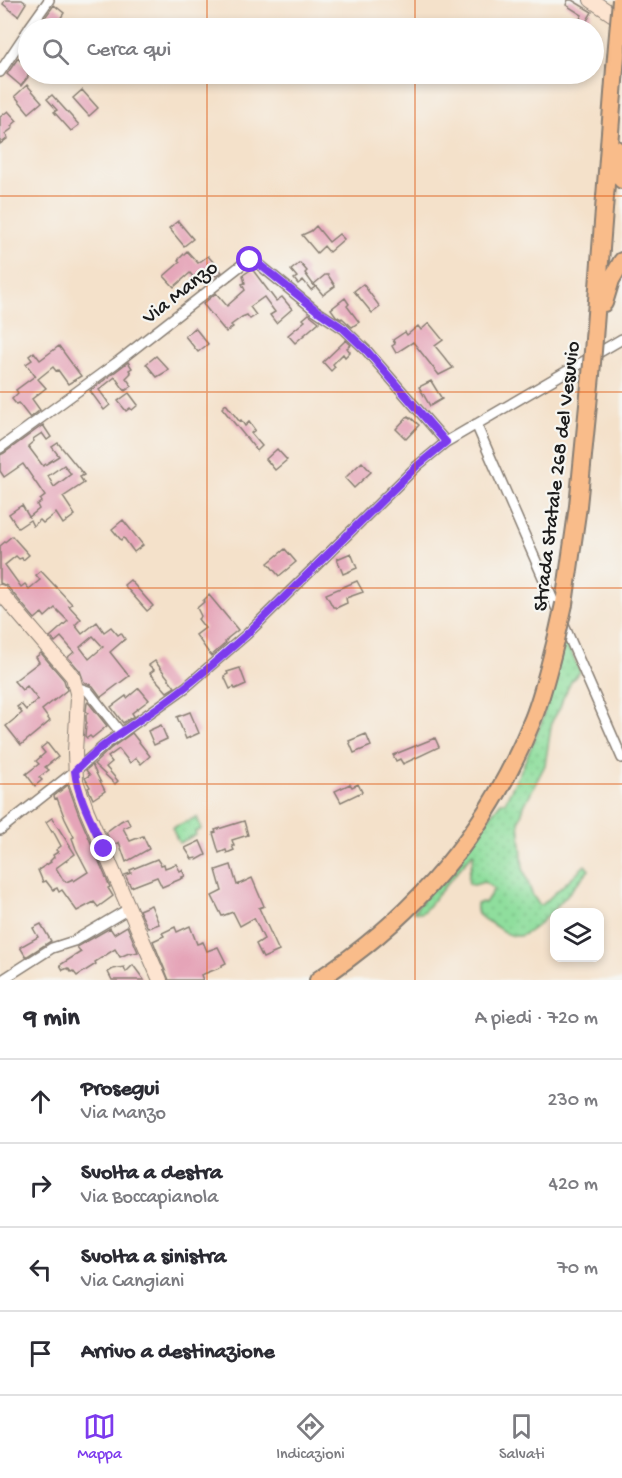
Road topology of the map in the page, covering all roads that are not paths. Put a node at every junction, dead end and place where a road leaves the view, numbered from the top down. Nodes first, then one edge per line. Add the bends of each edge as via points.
1 (49, 0) edge
2 (591, 0) edge
3 (621, 0) edge
4 (37, 18) edge
5 (622, 21) edge
6 (18, 45) edge
7 (615, 68) junction
8 (0, 72) edge
9 (622, 180) edge
10 (622, 261) edge
11 (594, 339) junction
12 (622, 339) edge
13 (476, 424) junction
14 (446, 442) junction
15 (0, 448) edge
16 (0, 592) edge
17 (76, 687) junction
18 (121, 733) junction
19 (622, 758) edge
20 (75, 771) junction
21 (0, 830) edge
22 (130, 908) junction
23 (3, 980) edge
24 (160, 980) edge
25 (318, 980) edge

1 - 4 street
2 - 5 street
3 - 7 highway, Strada Statale 268 del Vesuvio, bridge
6 - 8 street
7 - 9 highway via 619,102 617,164
7 - 11 highway, Strada Statale 268 del Vesuvio
10 - 11 highway via 605,296
11 - 25 highway, Strada Statale 268 del Vesuvio, bridge via 571,563 556,640 532,720 482,820 438,878 393,923
12 - 13 street
13 - 14 street
13 - 19 street
14 - 15 street, Via Manzo via 356,339 250,260
14 - 18 street via 247,634 186,687
16 - 17 street via 67,669
17 - 18 street via 88,692
17 - 20 street
18 - 20 street
20 - 21 street
20 - 22 street via 87,811
22 - 23 street via 74,941 52,948
22 - 24 street

